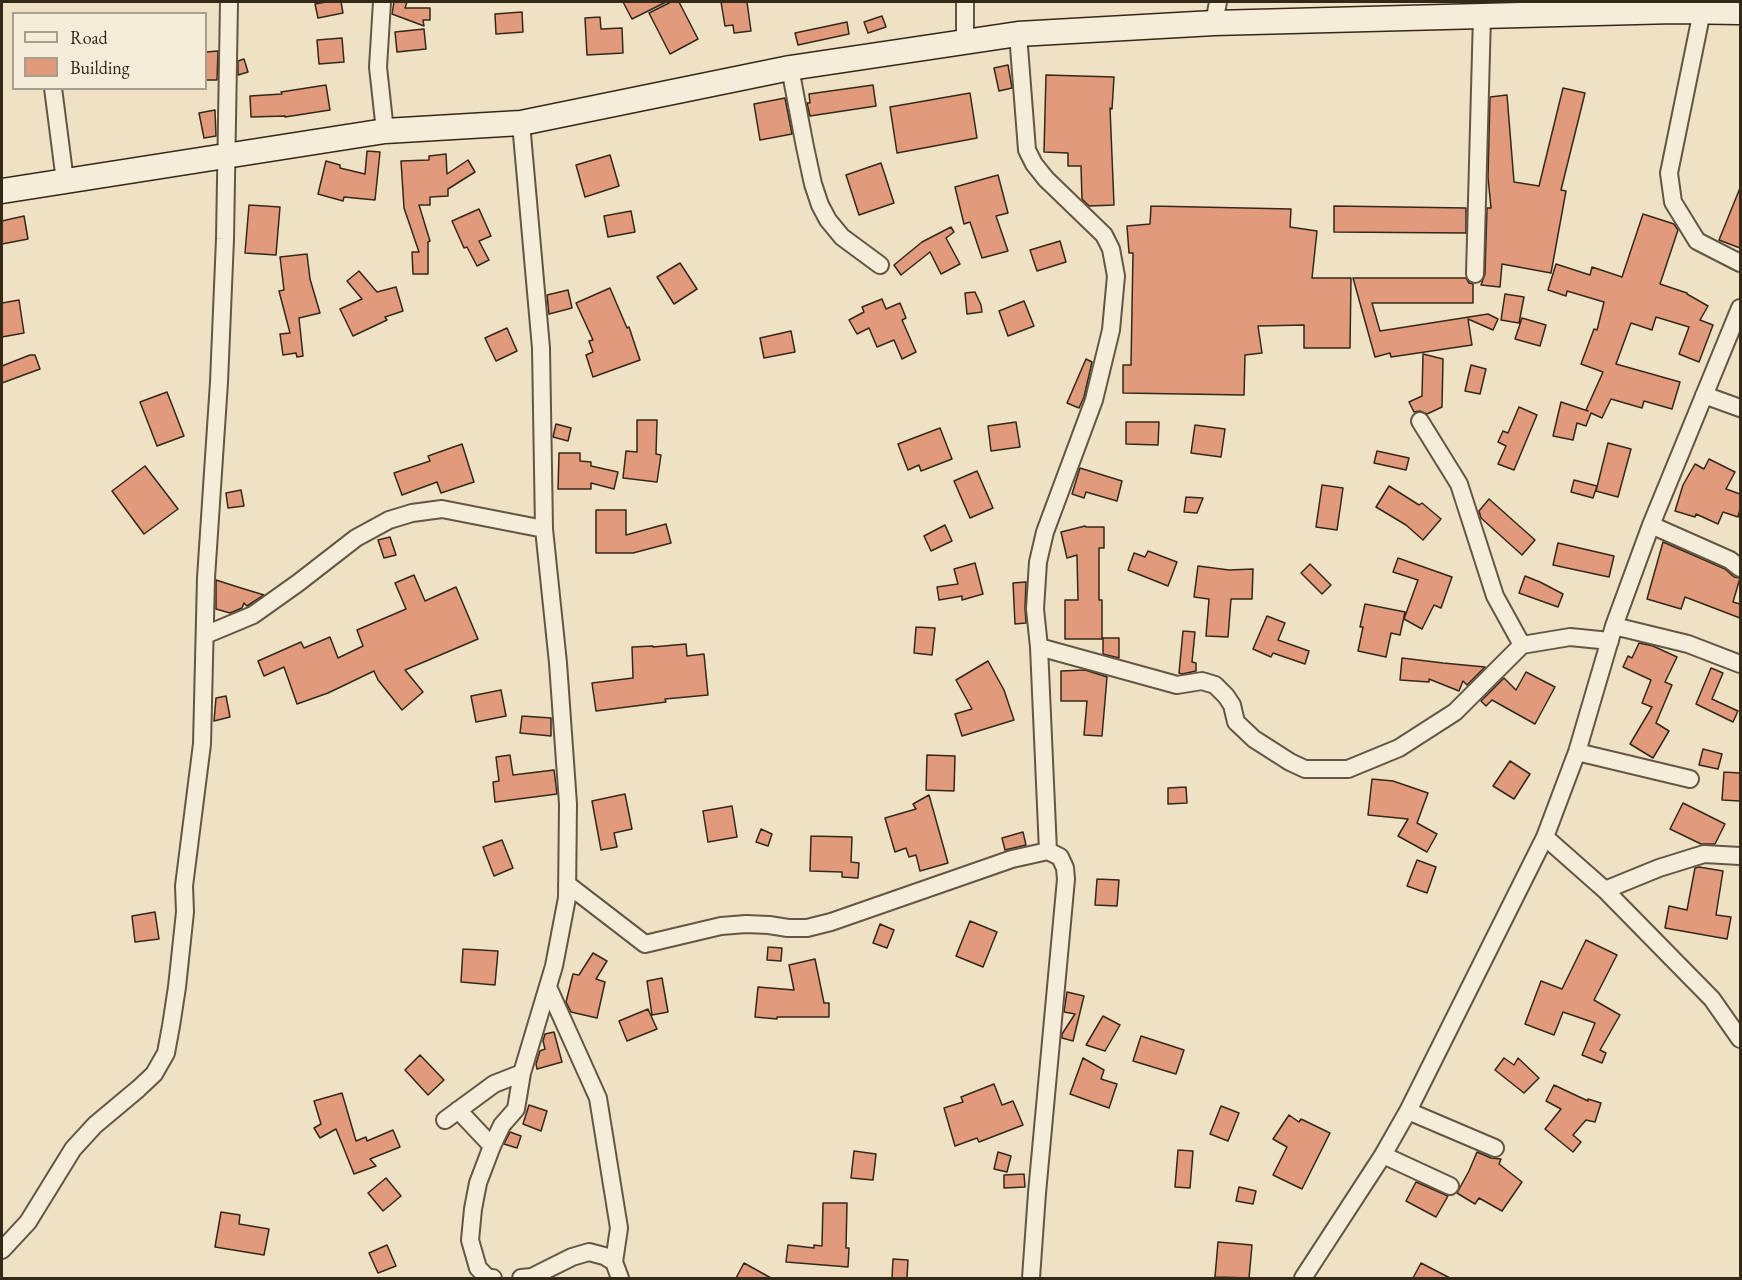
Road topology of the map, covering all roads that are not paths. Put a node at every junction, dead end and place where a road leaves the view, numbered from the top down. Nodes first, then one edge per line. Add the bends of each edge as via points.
1 (229, 2) edge
2 (382, 2) edge
3 (965, 2) edge
4 (1674, 6) edge
5 (1563, 7) edge
6 (1415, 10) edge
7 (1702, 11) junction
8 (1216, 12) edge
9 (1740, 12) edge
10 (1482, 16) junction
11 (1018, 34) junction
12 (965, 40) junction
13 (790, 68) junction
14 (53, 90) edge
15 (521, 123) junction
16 (385, 131) junction
17 (226, 155) junction
18 (64, 181) junction
19 (2, 190) edge
20 (1740, 263) edge
21 (880, 265) dead end
22 (1475, 274) dead end
23 (1740, 308) edge
24 (1704, 395) junction
25 (1740, 408) edge
26 (1420, 421) dead end
27 (1651, 525) junction
28 (544, 529) junction
29 (1740, 568) edge
30 (1612, 633) junction
31 (205, 635) junction
32 (1522, 645) junction
33 (1039, 647) junction
34 (1740, 664) edge
35 (1577, 752) junction
36 (1690, 779) dead end
37 (1545, 837) junction
38 (1048, 851) junction
39 (1740, 856) edge
40 (567, 884) junction
41 (1605, 890) junction
42 (548, 987) junction
43 (1740, 1039) edge
44 (522, 1073) junction
45 (1408, 1111) junction
46 (492, 1146) junction
47 (1495, 1148) dead end
48 (1383, 1155) junction
49 (1450, 1186) dead end
50 (2, 1250) edge
51 (614, 1262) junction
52 (493, 1278) edge
53 (521, 1278) edge
54 (620, 1278) edge
55 (1031, 1278) edge
56 (1303, 1278) edge

1 - 17 street
2 - 16 street via 378,67
3 - 12 street
4 - 5 main road
4 - 7 main road
5 - 10 main road
6 - 8 main road
6 - 10 main road
7 - 9 main road
7 - 20 street via 1669,173 1673,202 1697,241
8 - 11 main road
10 - 22 street
11 - 12 main road
11 - 33 street via 1027,150 1046,179 1104,235 1116,276 1111,330 1094,400 1045,532 1038,562 1035,609
12 - 13 main road
13 - 15 main road
13 - 21 street via 820,205 842,237
14 - 18 street
15 - 16 main road
15 - 28 street via 541,348
16 - 17 main road
17 - 18 main road
17 - 31 street
18 - 19 main road
23 - 24 street
24 - 25 street
24 - 27 street
26 - 32 street via 1459,484 1495,596
27 - 29 street
27 - 30 street
28 - 31 street via 442,509 389,520 356,538 253,615
28 - 40 street via 567,793
30 - 32 street
30 - 34 street via 1688,644
30 - 35 street
31 - 50 street via 202,744 184,886 177,987 166,1053 154,1074 73,1149 28,1222
32 - 33 street via 1455,712 1399,748 1348,769 1305,769 1290,762 1236,722 1233,705 1215,685 1203,681 1177,684
33 - 38 street
35 - 36 street
35 - 37 street
37 - 41 street
37 - 45 street
38 - 40 street via 1002,862 815,926 721,926 645,944
38 - 55 street via 1060,857 1066,879
39 - 41 street via 1704,854
40 - 42 street
41 - 43 street via 1712,999
42 - 44 street
42 - 51 street via 598,1098 619,1228
44 - 46 street via 516,1109 502,1125
44 - 46 street via 494,1084 452,1115
45 - 47 street
45 - 48 street
46 - 52 street via 478,1183 470,1240 478,1268
48 - 49 street
48 - 56 street
51 - 53 street via 589,1252
51 - 54 street

